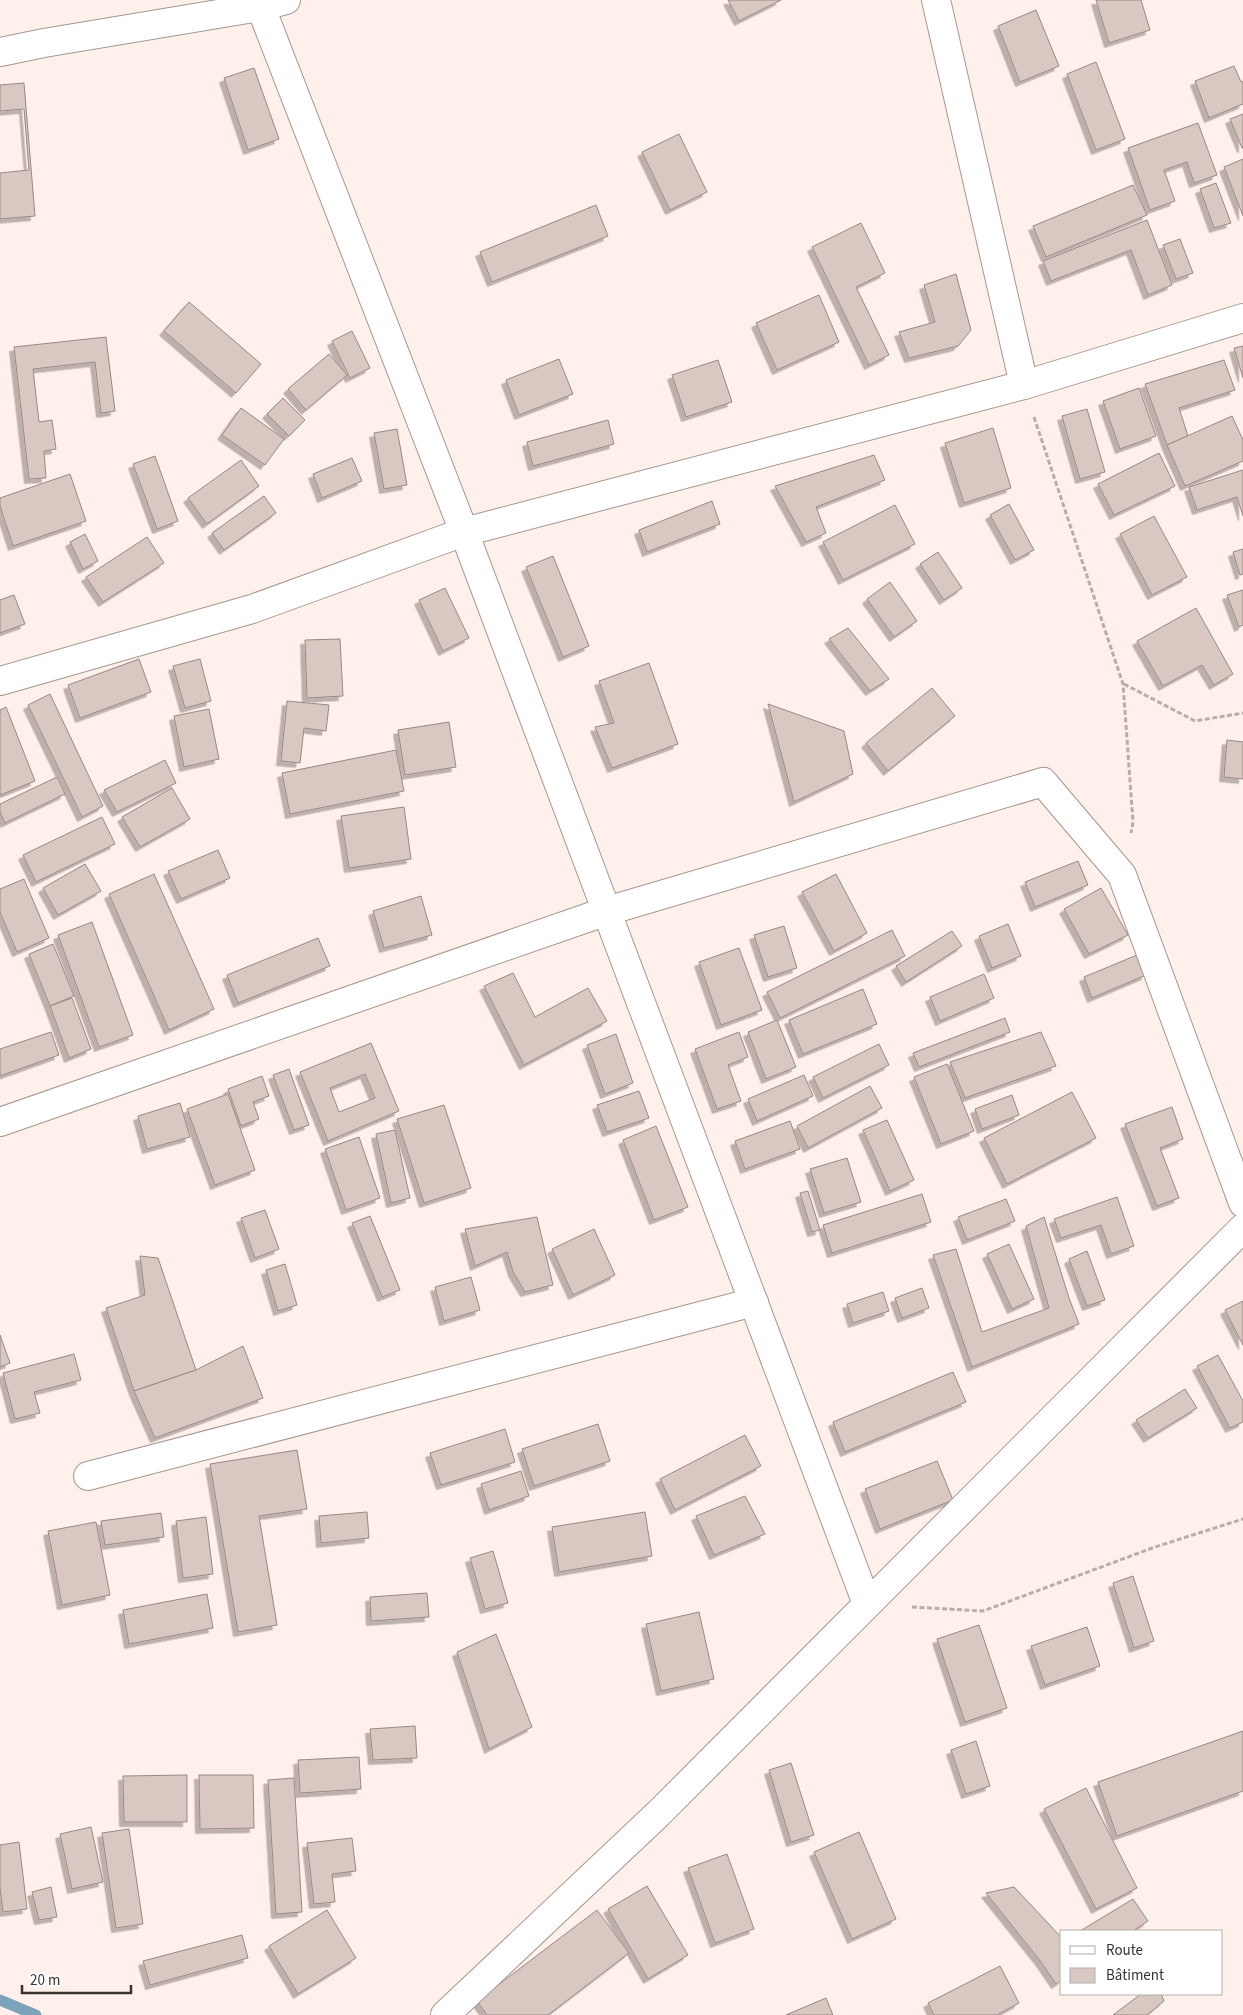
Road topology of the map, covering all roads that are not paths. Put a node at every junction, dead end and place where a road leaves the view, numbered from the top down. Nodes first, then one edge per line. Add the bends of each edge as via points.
1 (286, 0) edge
2 (936, 0) edge
3 (259, 3) edge
4 (0, 52) edge
5 (1243, 318) edge
6 (1024, 385) junction
7 (464, 532) junction
8 (0, 681) edge
9 (607, 910) junction
10 (0, 1122) edge
11 (1243, 1203) edge
12 (1243, 1228) edge
13 (754, 1302) junction
14 (88, 1476) dead end
15 (867, 1604) junction
16 (445, 2015) edge

1 - 3 street
2 - 6 street
3 - 4 street
3 - 7 street
5 - 6 street
6 - 7 street
7 - 8 street via 252,608
7 - 9 street
9 - 10 street
9 - 11 street via 1043,782 1122,875
9 - 13 street
12 - 15 street
13 - 14 street
13 - 15 street
15 - 16 street via 659,1813

